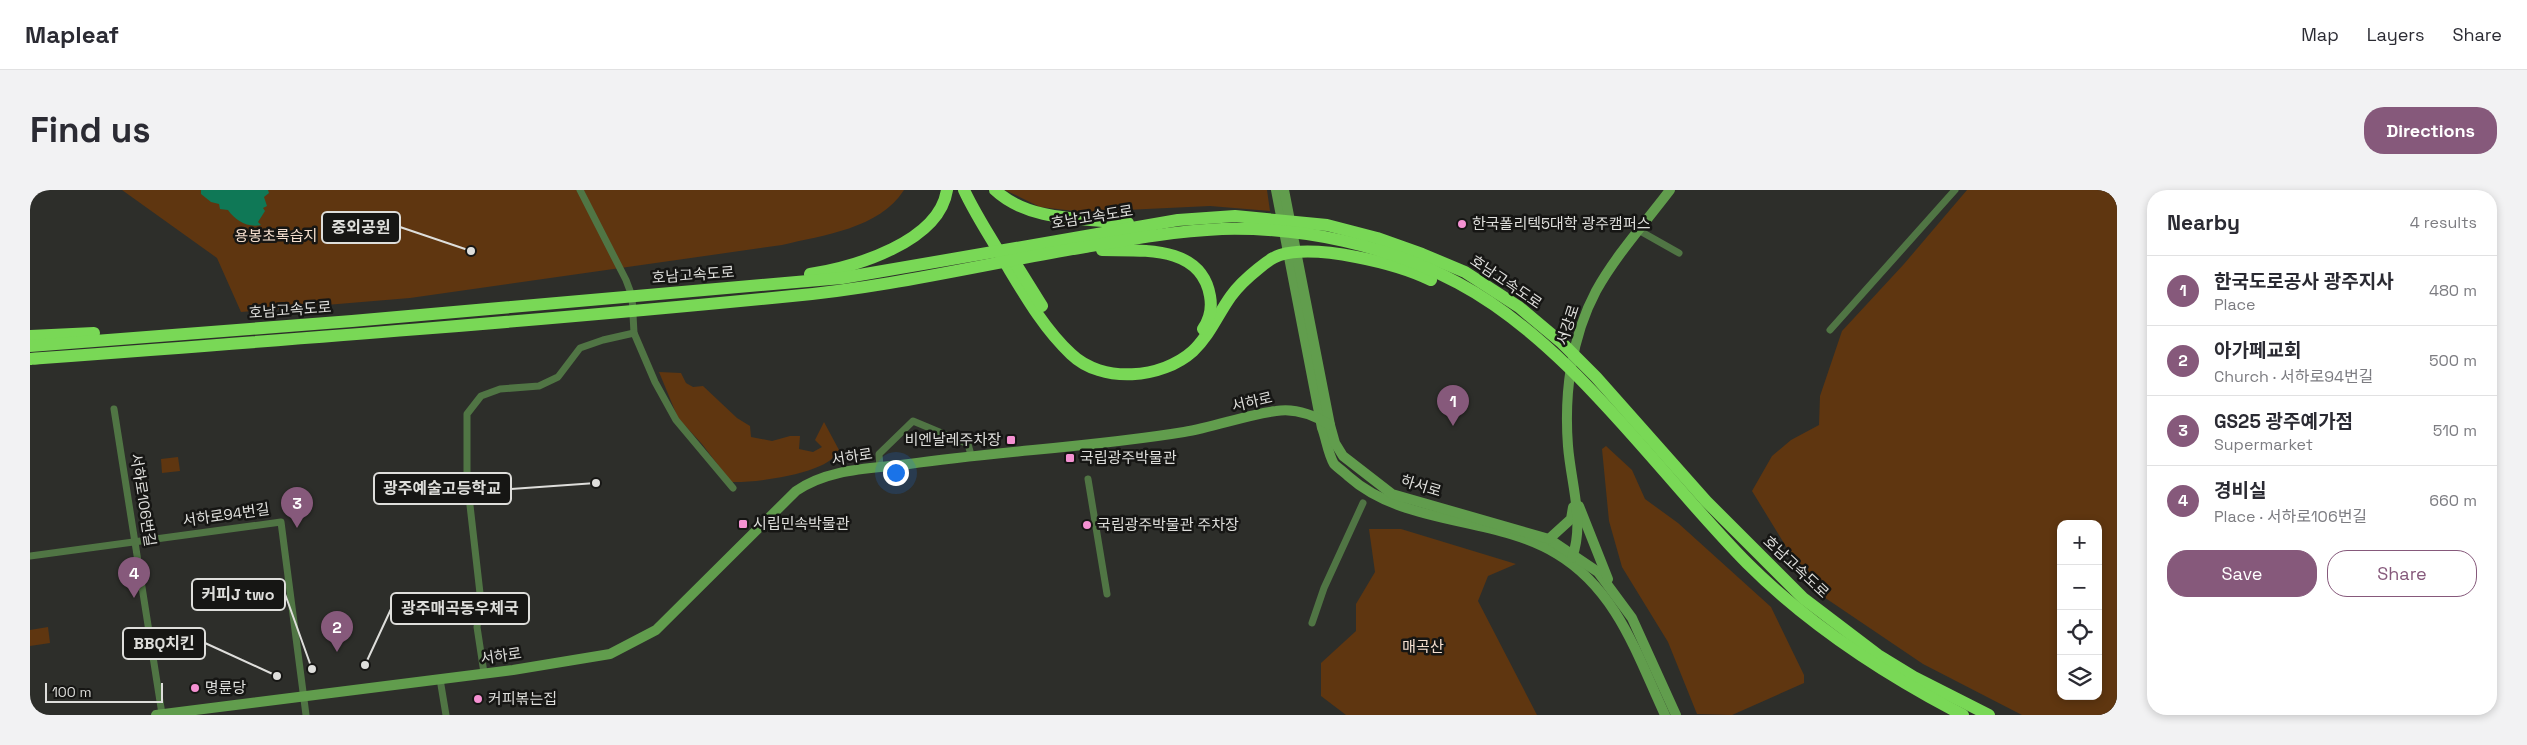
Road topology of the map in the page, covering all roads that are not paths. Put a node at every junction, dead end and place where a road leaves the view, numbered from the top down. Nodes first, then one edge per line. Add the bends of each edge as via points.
1 (580, 190) edge
2 (947, 190) edge
3 (964, 190) edge
4 (973, 190) edge
5 (995, 190) edge
6 (1670, 190) edge
7 (1955, 190) edge
8 (1280, 192) edge
9 (1147, 224) junction
10 (1640, 231) junction
11 (995, 237) junction
12 (1072, 249) junction
13 (1679, 253) dead end
14 (748, 288) junction
15 (1298, 288) junction
16 (1028, 293) junction
17 (1516, 322) junction
18 (1830, 330) dead end
19 (634, 333) junction
20 (166, 335) junction
21 (30, 336) edge
22 (30, 346) edge
23 (30, 359) edge
24 (114, 409) dead end
25 (1320, 419) junction
26 (1330, 424) junction
27 (970, 455) junction
28 (880, 467) junction
29 (1088, 479) dead end
30 (733, 488) dead end
31 (1575, 494) junction
32 (1363, 503) dead end
33 (1548, 538) junction
34 (136, 542) junction
35 (1574, 554) junction
36 (30, 556) edge
37 (1571, 564) junction
38 (1612, 588) junction
39 (1107, 594) dead end
40 (1312, 623) dead end
41 (484, 674) junction
42 (440, 679) junction
43 (304, 697) junction
44 (162, 714) edge
45 (156, 715) edge
46 (306, 715) edge
47 (446, 715) edge
48 (1665, 715) edge
49 (1676, 715) edge
50 (1963, 715) edge
51 (1989, 715) edge

1 - 19 street via 632,296
2 - 14 highway via 946,200 934,220 881,254 864,262 775,279
3 - 11 highway
4 - 11 highway
5 - 9 highway via 1022,208 1050,216
6 - 10 main road, 서강로
7 - 18 street
8 - 15 main road, 하서로
9 - 14 highway, 호남고속도로 via 842,278
9 - 51 highway, 호남고속도로 via 1235,216 1327,225 1378,238 1465,272 1519,307 1562,343 1706,501 1803,598 1878,655
10 - 13 street
10 - 31 main road, 서강로 via 1609,271 1592,301 1572,363 1568,446
11 - 16 highway
12 - 16 highway via 1167,252 1179,256 1198,272 1210,293 1212,305 1205,326 1189,346 1168,360 1137,368 1117,367 1100,363 1080,352
12 - 17 highway, 호남고속도로 via 1159,234 1224,229 1315,235 1360,245 1413,263 1458,283
12 - 23 highway, 호남고속도로 via 832,292
14 - 20 highway, 호남고속도로
15 - 25 main road, 하서로
15 - 26 main road, 하서로
16 - 17 highway via 1072,355 1088,366 1124,374 1159,370 1192,352 1245,280 1279,255 1308,251 1391,266 1424,276
17 - 50 highway, 호남고속도로 via 1544,345 1614,415 1747,563 1790,603 1855,653 1906,686
19 - 30 street via 676,420
19 - 41 street via 580,348 558,377 539,386 500,389 481,396 467,414 467,479 481,602 477,627
20 - 21 highway via 114,332
20 - 22 highway, 호남고속도로
24 - 34 street, 서하로106번길
25 - 26 main road, 서하로
25 - 27 main road, 서하로 via 1294,411 1276,411 1183,432
25 - 37 main road, 하서로 via 1334,463 1363,489 1391,503 1539,545
26 - 33 main road, 하서로 via 1335,443 1343,456 1392,494
27 - 28 main road, 서하로
27 - 28 street via 968,444 913,421 879,454
28 - 41 main road, 서하로 via 831,474 796,491 656,630 623,648 597,658
29 - 39 street
31 - 33 main road via 1571,520
31 - 35 main road, 서강로 via 1578,536
31 - 38 main road, 서강로
32 - 40 street via 1324,588
33 - 35 main road, 하서로
34 - 36 street, 서하로94번길
34 - 43 street, 서하로94번길 via 281,522
34 - 44 street, 서하로106번길
35 - 37 main road, 서강로
35 - 38 main road, 하서로 via 1598,572
37 - 48 main road, 하서로 via 1594,583 1611,604
38 - 49 main road, 하서로 via 1632,618
41 - 42 main road, 서하로
42 - 43 main road, 서하로
42 - 47 street
43 - 44 main road, 서하로
43 - 46 street
44 - 45 main road, 서하로

